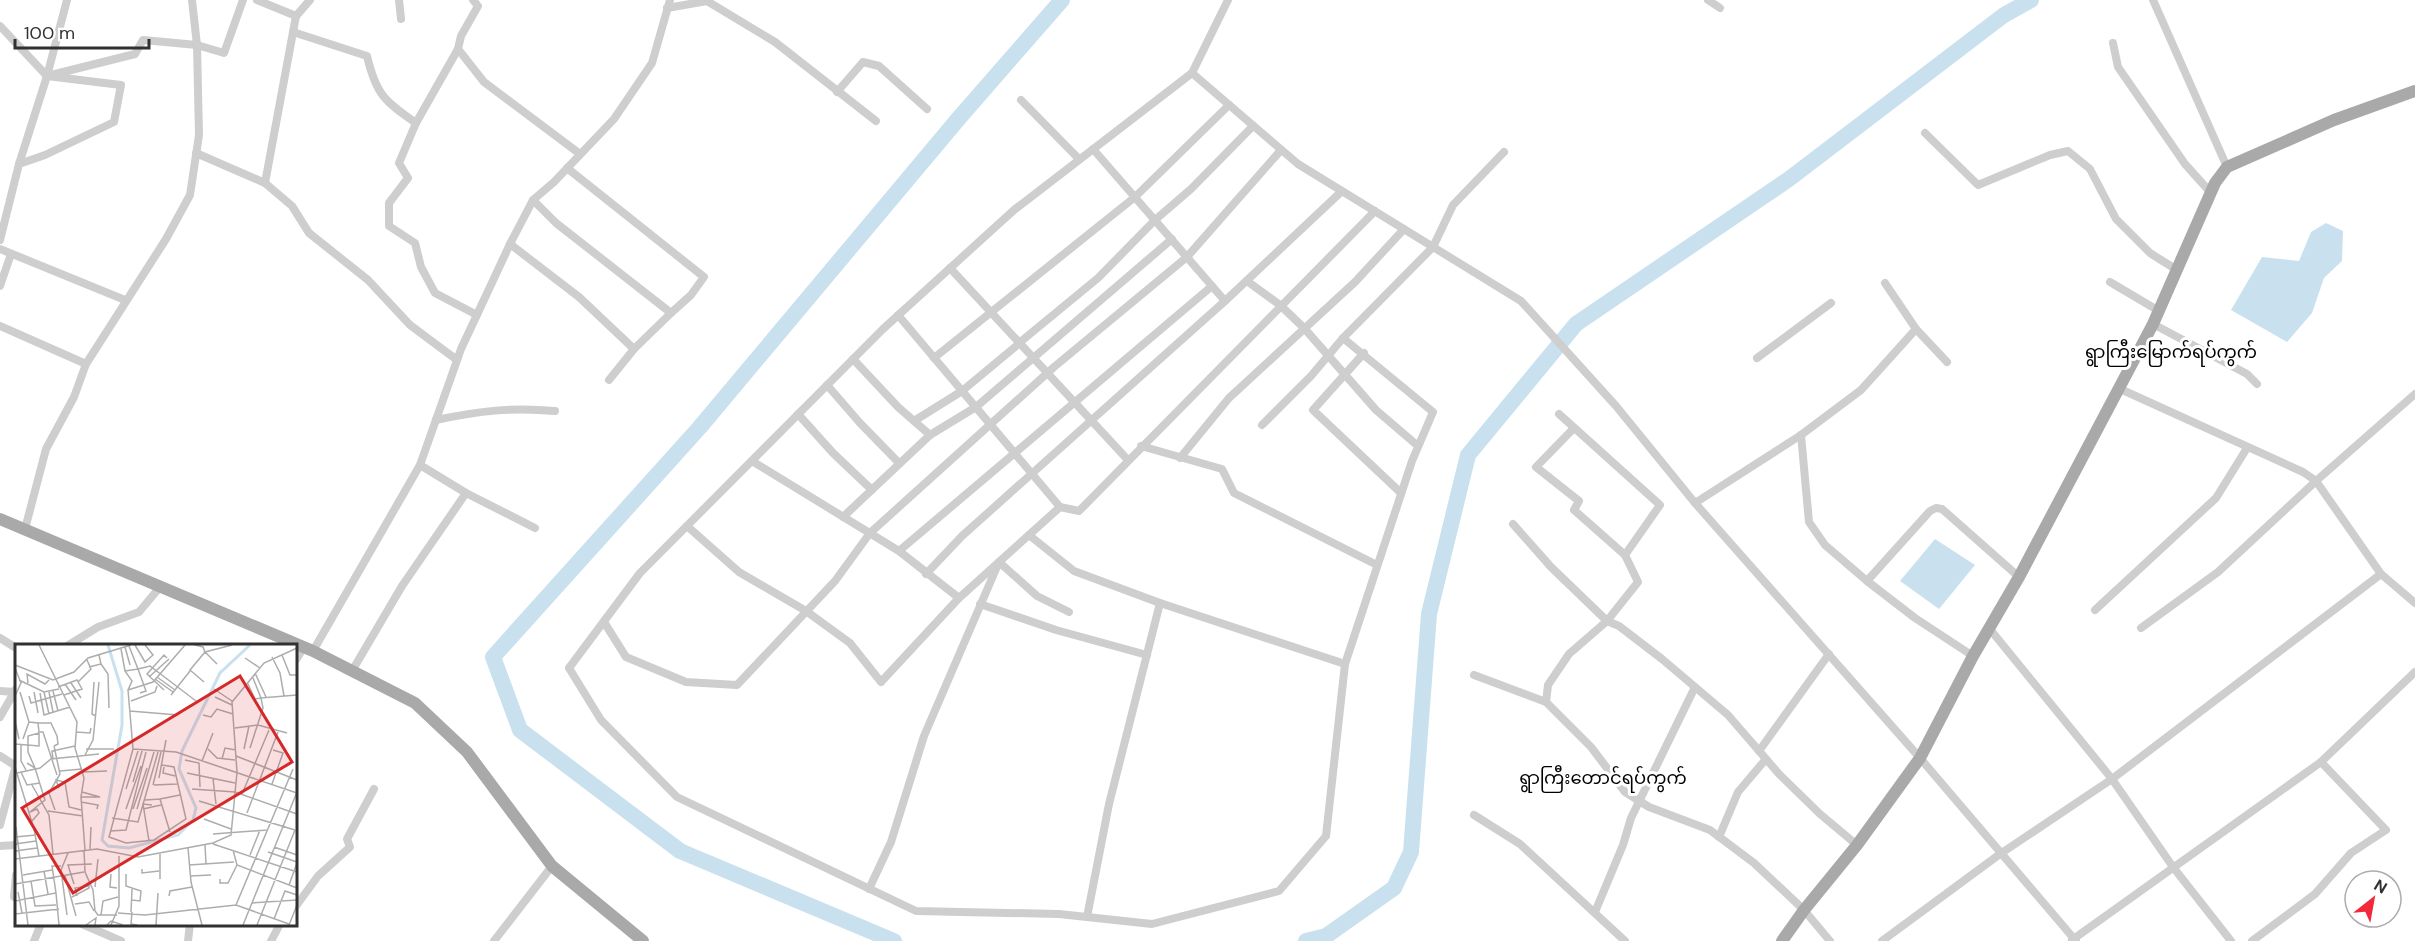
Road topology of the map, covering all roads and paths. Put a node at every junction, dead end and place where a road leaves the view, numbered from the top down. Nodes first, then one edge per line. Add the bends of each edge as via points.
1 (67, 0) edge
2 (192, 0) edge
3 (243, 0) edge
4 (257, 0) edge
5 (310, 0) edge
6 (399, 0) edge
7 (473, 0) edge
8 (707, 0) edge
9 (1228, 0) edge
10 (1708, 0) edge
11 (2153, 0) edge
12 (668, 4) edge
13 (1720, 8) dead end
14 (296, 16) junction
15 (401, 20) dead end
16 (0, 26) edge
17 (293, 32) junction
18 (2113, 43) dead end
19 (197, 45) junction
20 (458, 50) junction
21 (1192, 73) junction
22 (47, 76) junction
23 (2415, 91) edge
24 (837, 92) junction
25 (1021, 100) dead end
26 (1229, 105) junction
27 (927, 109) dead end
28 (876, 121) dead end
29 (416, 123) junction
30 (1253, 126) junction
31 (1925, 133) dead end
32 (1093, 149) junction
33 (1281, 150) junction
34 (1504, 152) dead end
35 (196, 153) junction
36 (580, 154) junction
37 (1080, 159) junction
38 (19, 164) junction
39 (2227, 167) junction
40 (567, 168) junction
41 (265, 183) junction
42 (1342, 191) junction
43 (2211, 193) junction
44 (1135, 197) junction
45 (532, 201) junction
46 (1374, 211) junction
47 (1155, 220) junction
48 (1404, 229) junction
49 (1172, 239) junction
50 (0, 240) edge
51 (510, 244) junction
52 (1433, 247) junction
53 (0, 249) edge
54 (11, 254) junction
55 (1187, 257) junction
56 (950, 268) junction
57 (2177, 270) junction
58 (1247, 280) junction
59 (2110, 282) dead end
60 (1885, 283) dead end
61 (0, 286) edge
62 (1212, 286) junction
63 (125, 300) junction
64 (1225, 301) junction
65 (1831, 303) dead end
66 (1280, 305) junction
67 (2158, 311) junction
68 (671, 313) junction
69 (992, 314) junction
70 (477, 315) junction
71 (898, 315) junction
72 (2153, 324) junction
73 (0, 326) edge
74 (1304, 328) junction
75 (1916, 329) junction
76 (1343, 338) junction
77 (1017, 345) junction
78 (634, 349) junction
79 (1364, 353) junction
80 (1328, 355) junction
81 (1032, 357) junction
82 (934, 358) junction
83 (1757, 358) dead end
84 (853, 359) junction
85 (457, 360) junction
86 (1947, 362) dead end
87 (86, 364) junction
88 (1047, 373) junction
89 (1345, 373) junction
90 (609, 380) dead end
91 (2257, 384) dead end
92 (827, 385) junction
93 (2118, 388) junction
94 (962, 391) junction
95 (2415, 394) edge
96 (1075, 403) junction
97 (976, 407) junction
98 (555, 411) dead end
99 (798, 414) junction
100 (1559, 414) dead end
101 (436, 420) junction
102 (914, 421) junction
103 (1092, 421) junction
104 (1262, 425) dead end
105 (991, 426) junction
106 (1574, 428) junction
107 (930, 435) junction
108 (1801, 435) junction
109 (1141, 446) junction
110 (1418, 446) junction
111 (2247, 448) junction
112 (1014, 453) junction
113 (1180, 458) junction
114 (1127, 459) junction
115 (752, 461) junction
116 (899, 463) junction
117 (420, 465) junction
118 (1032, 474) junction
119 (2316, 481) junction
120 (872, 489) junction
121 (1401, 492) junction
122 (466, 493) junction
123 (1695, 503) junction
124 (1060, 507) junction
125 (843, 517) junction
126 (0, 519) edge
127 (1514, 524) dead end
128 (687, 526) junction
129 (535, 528) dead end
130 (25, 529) junction
131 (870, 533) junction
132 (1029, 535) junction
133 (899, 551) junction
134 (1625, 555) junction
135 (999, 562) junction
136 (1377, 565) junction
137 (926, 574) junction
138 (2381, 574) junction
139 (2019, 577) junction
140 (1867, 581) junction
141 (160, 587) junction
142 (958, 598) junction
143 (1160, 603) junction
144 (2415, 603) edge
145 (981, 604) junction
146 (2094, 610) dead end
147 (806, 611) junction
148 (1070, 612) dead end
149 (1607, 621) junction
150 (604, 622) junction
151 (1989, 628) junction
152 (2141, 628) dead end
153 (0, 638) edge
154 (69, 644) edge
155 (296, 644) edge
156 (297, 644) edge
157 (15, 647) edge
158 (308, 649) junction
159 (1828, 654) junction
160 (1147, 655) junction
161 (1973, 656) junction
162 (297, 659) edge
163 (1345, 664) junction
164 (352, 671) junction
165 (2415, 672) edge
166 (1474, 675) dead end
167 (1695, 687) junction
168 (15, 693) edge
169 (1546, 702) junction
170 (0, 717) edge
171 (1759, 751) junction
172 (0, 756) edge
173 (1920, 758) junction
174 (1766, 759) junction
175 (2321, 762) junction
176 (15, 764) edge
177 (15, 769) edge
178 (2112, 779) junction
179 (374, 789) dead end
180 (1641, 802) junction
181 (1474, 815) dead end
182 (0, 825) edge
183 (1719, 837) junction
184 (15, 845) edge
185 (1857, 845) junction
186 (0, 846) edge
187 (2000, 854) junction
188 (552, 866) junction
189 (2173, 867) junction
190 (869, 889) junction
191 (297, 905) edge
192 (1804, 910) junction
193 (1594, 912) junction
194 (1087, 917) junction
195 (40, 926) edge
196 (87, 926) edge
197 (279, 926) edge
198 (189, 932) edge
199 (2073, 940) edge
200 (34, 941) edge
201 (121, 941) edge
202 (183, 941) edge
203 (271, 941) edge
204 (494, 941) edge
205 (642, 941) edge
206 (1625, 941) edge
207 (1782, 941) edge
208 (1830, 941) edge
209 (1882, 941) edge
210 (2231, 941) edge
211 (2252, 941) edge

1 - 22 street
2 - 19 street
3 - 19 street via 224,53
4 - 14 street
5 - 14 street
6 - 15 street
7 - 20 street via 478,6 461,36
8 - 12 street
8 - 24 street via 775,42
9 - 21 street
10 - 13 street
11 - 39 street
12 - 36 street via 652,63 614,119
14 - 17 street
16 - 22 street
17 - 29 street via 367,56 372,79 388,103
17 - 41 street
18 - 43 street via 2118,68 2185,164
19 - 22 street via 143,40 135,54
19 - 35 street
20 - 29 street
20 - 36 street via 484,82
21 - 26 street
21 - 32 street
22 - 38 street
22 - 38 street via 121,85 114,122
23 - 39 main road via 2334,120
24 - 27 street via 863,62 879,66
24 - 28 street
25 - 37 street
26 - 30 street
26 - 44 street
29 - 70 street via 399,164 408,178 388,203 389,226 415,243 421,267 435,293
30 - 33 street
30 - 47 street
31 - 57 street via 1978,185 2068,151 2090,169 2116,219 2150,253
32 - 37 street
32 - 44 street
33 - 42 street
33 - 55 street
34 - 52 street via 1454,205
35 - 41 street
35 - 63 street via 190,195
36 - 40 street
37 - 56 street via 1014,210
38 - 50 street
39 - 43 main road
40 - 45 street
40 - 68 street via 704,277
41 - 85 street via 292,206 309,233 368,280 410,325
42 - 46 street
42 - 58 street
43 - 57 main road
44 - 47 street
44 - 69 street
45 - 51 street
45 - 68 street
46 - 48 street
46 - 66 street
47 - 49 street
47 - 77 street via 1098,278
48 - 52 street
48 - 74 street via 1355,282
49 - 55 street
49 - 81 street
51 - 70 street
51 - 78 street via 579,297
52 - 76 street
52 - 123 street via 1521,301 1616,406
53 - 54 street
54 - 61 street
54 - 63 street
55 - 62 street
55 - 88 street
56 - 69 street
56 - 71 street
57 - 67 main road
58 - 64 street
58 - 66 street
59 - 67 street
60 - 75 street
62 - 64 street
62 - 96 street
63 - 87 street
64 - 103 street
65 - 83 street
66 - 74 street
66 - 109 street
67 - 72 main road
68 - 78 street
69 - 77 street
69 - 82 street
70 - 85 street
71 - 82 street
71 - 84 street
72 - 91 street via 2247,374
72 - 93 main road
73 - 87 street
74 - 80 street
74 - 113 street via 1229,398
75 - 86 street
75 - 108 street via 1861,390
76 - 79 street
76 - 80 street
77 - 81 street
77 - 94 street
78 - 90 street
79 - 89 street
79 - 110 street via 1433,412
80 - 89 street
80 - 104 street
81 - 88 street
81 - 97 street
82 - 94 street
84 - 92 street
84 - 102 street
85 - 101 street
87 - 130 street via 74,397 46,449
88 - 96 street
88 - 105 street
89 - 110 street via 1376,410
89 - 121 street via 1313,410
92 - 99 street
92 - 116 street
93 - 111 street
93 - 139 main road
94 - 97 street
94 - 102 street
95 - 119 street
96 - 103 street
96 - 112 street
97 - 105 street
97 - 107 street
98 - 101 street via 510,408
99 - 115 street
99 - 120 street
100 - 106 street
101 - 117 street
102 - 107 street
103 - 114 street
103 - 118 street
105 - 112 street
105 - 131 street
106 - 134 street via 1660,505
106 - 134 street via 1536,467 1579,501 1574,510
107 - 116 street
108 - 123 street
108 - 140 street via 1809,522 1825,545
109 - 113 street
109 - 114 street
110 - 121 street
111 - 119 street
111 - 146 street via 2216,498
112 - 118 street
112 - 133 street
113 - 136 street via 1222,469 1234,493
114 - 124 street via 1079,511
115 - 125 street
115 - 128 street
116 - 120 street
117 - 122 street
117 - 158 street
118 - 124 street
118 - 137 street
119 - 138 street
119 - 152 street via 2218,572
120 - 125 street
121 - 136 street
122 - 129 street
122 - 164 street via 402,586
123 - 159 street
124 - 132 street
125 - 131 street
126 - 130 main road
127 - 149 street via 1551,567
128 - 147 street via 739,572
128 - 150 street via 640,573
130 - 141 main road
131 - 133 street
131 - 147 street via 835,581
132 - 135 street
132 - 143 street via 1074,571
133 - 137 street
134 - 149 street via 1638,582
135 - 142 street
135 - 145 street
135 - 148 street via 1037,596
136 - 163 street
137 - 142 street
138 - 144 street
138 - 178 street
139 - 140 street via 1942,509 1936,508
139 - 151 main road
140 - 161 street
141 - 154 street via 139,612 98,627
141 - 155 main road
142 - 147 street via 881,682 850,643
143 - 160 street
143 - 163 street
145 - 160 street
145 - 190 street via 924,736 891,842
147 - 150 street via 737,685 686,682 626,657
149 - 167 street via 1619,626
149 - 169 street via 1569,654 1548,685
150 - 190 street via 569,668 601,720 677,797
151 - 161 main road
151 - 178 street
153 - 157 street
156 - 158 main road
158 - 162 street
158 - 164 main road
159 - 171 street
159 - 173 street
160 - 194 street via 1109,804
161 - 173 main road
163 - 194 street via 1326,836 1279,891 1152,924
164 - 188 main road via 415,703 466,752
165 - 175 street
166 - 169 street
167 - 171 street via 1728,715
167 - 180 street
168 - 170 street
169 - 180 street via 1591,747 1625,792
171 - 174 street
172 - 176 street
173 - 185 main road
173 - 187 street
174 - 183 street via 1738,792
174 - 185 street
175 - 189 street
175 - 211 street via 2386,830 2351,853 2315,894
177 - 182 street
178 - 187 street
178 - 189 street
179 - 191 street via 347,840 350,847 318,876
180 - 183 street
180 - 193 street
181 - 193 street via 1521,844
183 - 192 street via 1754,863
184 - 186 street
185 - 192 main road
187 - 199 street
187 - 209 street
188 - 204 street
188 - 205 main road
189 - 199 street
189 - 210 street
190 - 194 street via 916,911
192 - 207 main road
192 - 208 street
193 - 206 street
195 - 200 street
196 - 201 street
197 - 203 street
198 - 202 street

